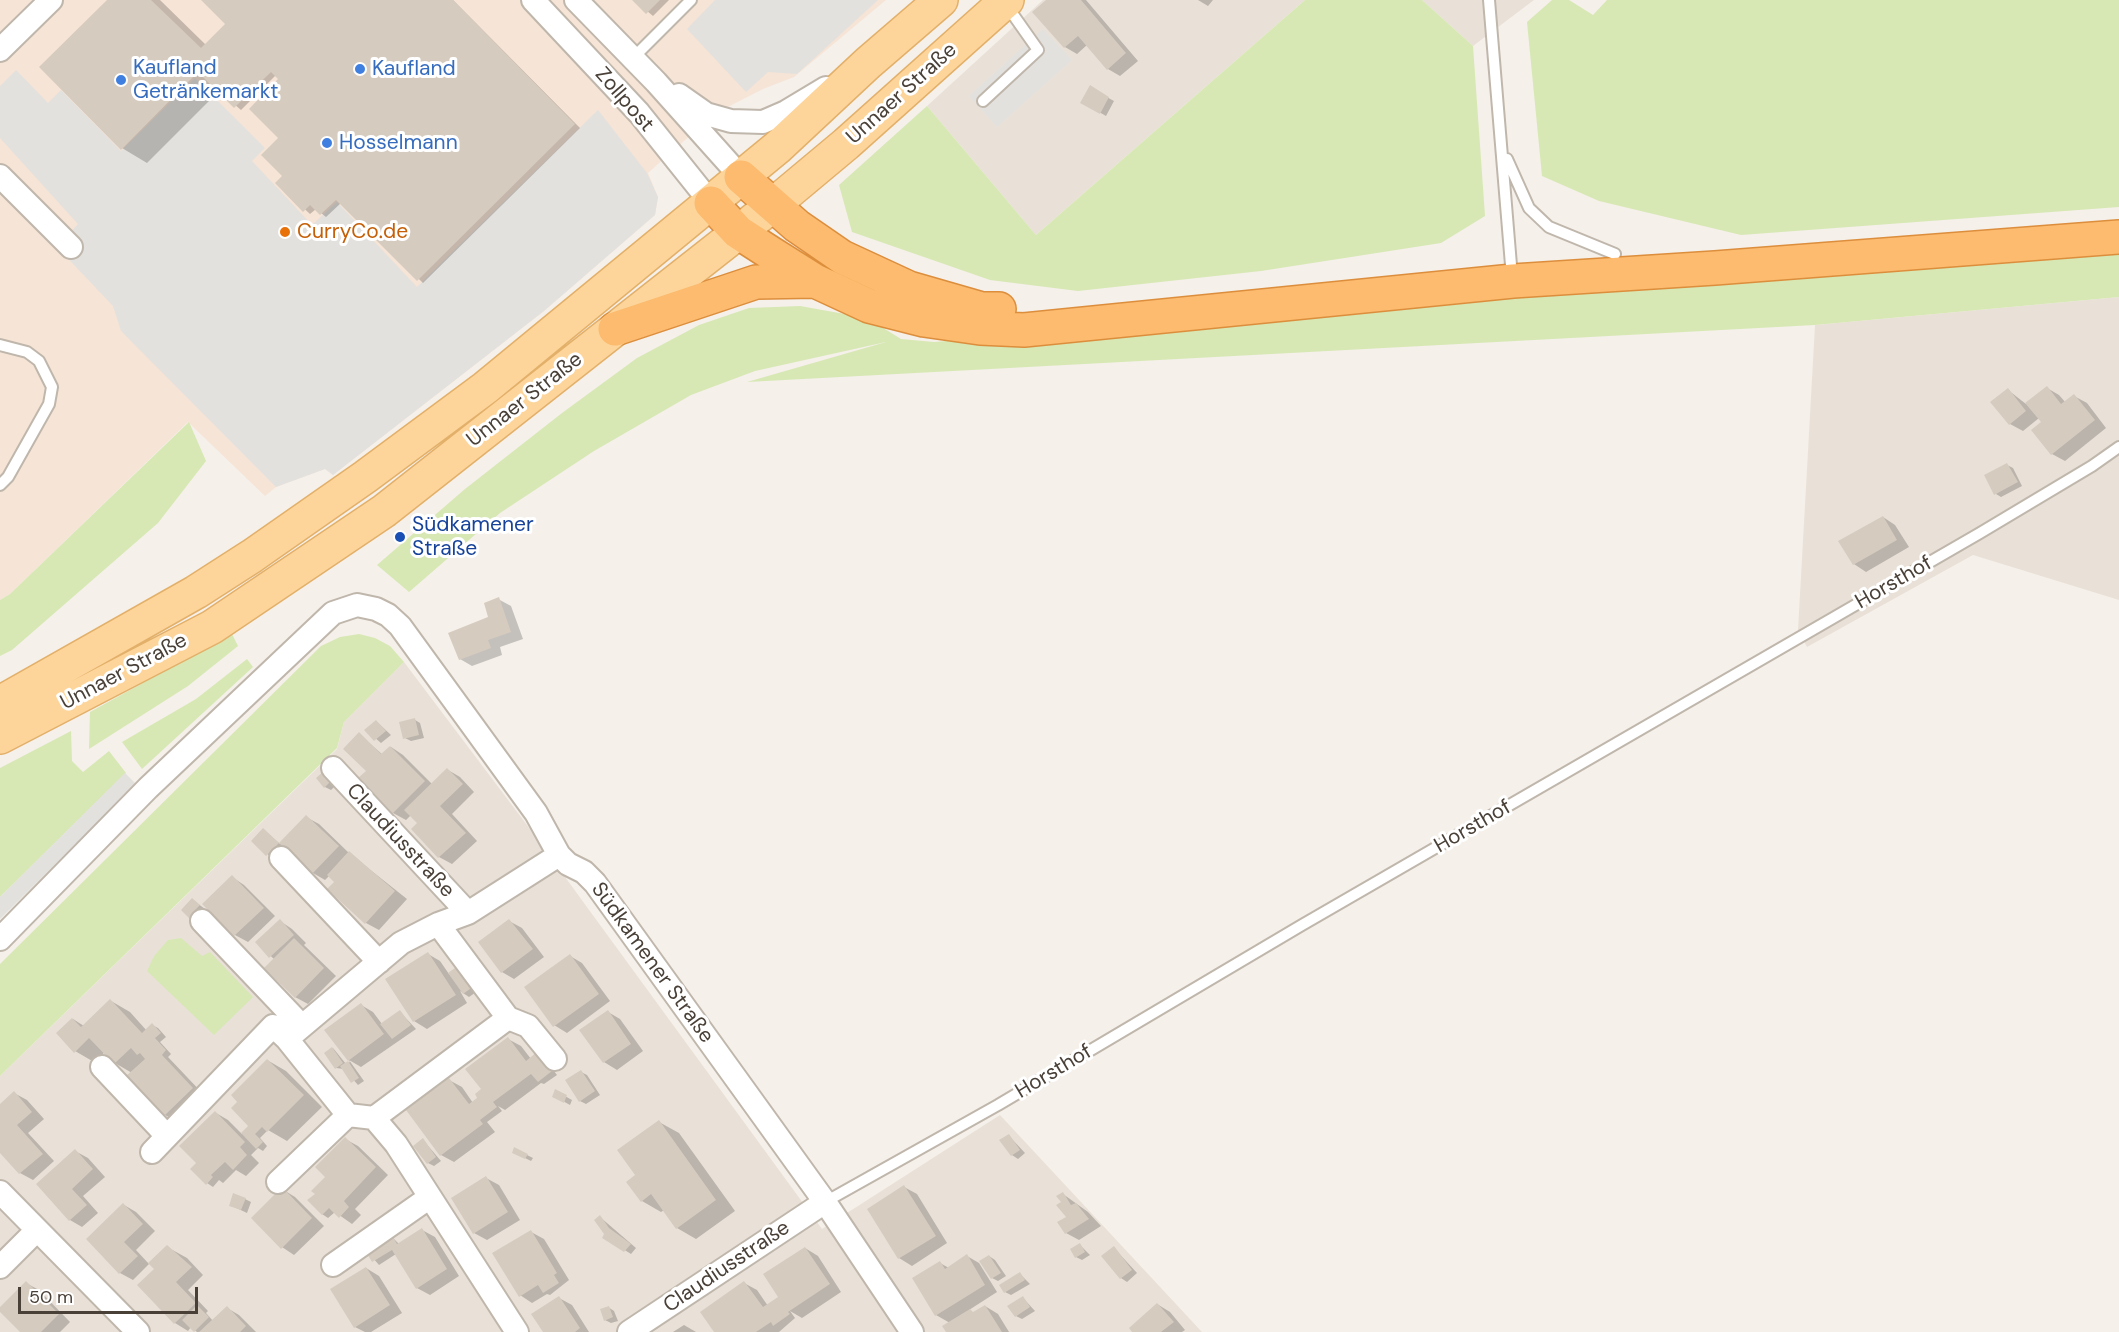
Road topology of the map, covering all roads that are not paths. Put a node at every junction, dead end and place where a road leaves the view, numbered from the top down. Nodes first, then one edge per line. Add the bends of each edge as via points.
1 (51, 0) edge
2 (533, 0) edge
3 (576, 0) edge
4 (692, 0) edge
5 (941, 0) edge
6 (1489, 0) edge
7 (1006, 1) edge
8 (1, 49) edge
9 (633, 58) junction
10 (868, 63) junction
11 (656, 82) junction
12 (983, 100) dead end
13 (1503, 149) junction
14 (0, 175) edge
15 (741, 177) junction
16 (711, 203) junction
17 (773, 205) junction
18 (2119, 220) edge
19 (738, 232) junction
20 (2119, 237) edge
21 (71, 247) dead end
22 (1615, 254) junction
23 (1512, 269) junction
24 (815, 281) junction
25 (615, 329) junction
26 (0, 345) edge
27 (2119, 447) edge
28 (0, 485) edge
29 (0, 703) edge
30 (0, 737) edge
31 (333, 768) dead end
32 (559, 855) junction
33 (281, 858) dead end
34 (468, 913) junction
35 (202, 921) dead end
36 (438, 924) junction
37 (0, 939) edge
38 (379, 962) junction
39 (508, 1018) junction
40 (295, 1033) junction
41 (555, 1059) dead end
42 (102, 1067) dead end
43 (348, 1114) junction
44 (374, 1118) junction
45 (278, 1182) dead end
46 (0, 1192) edge
47 (430, 1197) junction
48 (825, 1202) junction
49 (37, 1230) junction
50 (333, 1265) dead end
51 (0, 1267) edge
52 (138, 1332) edge
53 (517, 1332) edge
54 (629, 1332) edge
55 (912, 1332) edge

1 - 8 street
2 - 16 street, Zollpost via 639,113
3 - 9 street, Zollpost
4 - 9 lane, Zollpost
5 - 10 main road, Unnaer Straße
6 - 13 lane
7 - 12 lane via 1038,50
7 - 17 main road, Unnaer Straße
9 - 11 street, Zollpost
10 - 11 street, Zollpost via 763,122 731,121 706,114
10 - 15 main road, Unnaer Straße
11 - 15 street, Zollpost
13 - 22 lane via 1529,208 1549,228
13 - 23 lane
14 - 21 street
15 - 16 main road, Unnaer Straße
15 - 17 highway
16 - 19 highway
16 - 29 main road, Unnaer Straße via 485,388 365,477 196,592
17 - 19 main road, Unnaer Straße
17 - 23 highway via 842,257 909,288 982,309 1034,311 1220,288
18 - 22 highway via 1785,248
19 - 24 highway
19 - 25 main road, Unnaer Straße
20 - 23 highway via 1715,268
22 - 23 highway
23 - 24 highway via 1024,330 924,320 869,306
24 - 25 highway via 756,282
25 - 30 main road, Unnaer Straße via 384,511 212,627
26 - 28 lane via 27,352 39,361 52,387 49,404
27 - 48 lane, Horsthof via 1980,533
31 - 34 street, Claudiusstraße
32 - 34 street, Claudiusstraße
32 - 37 street, Südkamener Straße via 536,813 400,626 375,609 343,608 333,613 148,788
32 - 48 street, Südkamener Straße via 595,883
33 - 38 street
34 - 36 street, Claudiusstraße
35 - 40 street
36 - 38 street, Claudiusstraße via 401,943
36 - 39 street, Claudiusstraße
38 - 40 street, Claudiusstraße
39 - 41 street, Claudiusstraße via 528,1026
39 - 44 street
40 - 42 street via 273,1026 159,1144
40 - 43 street
43 - 44 street
43 - 45 street
44 - 47 street
46 - 49 street
47 - 50 street
47 - 53 street
48 - 54 street, Claudiusstraße
48 - 55 street, Südkamener Straße
49 - 51 street
49 - 52 street

